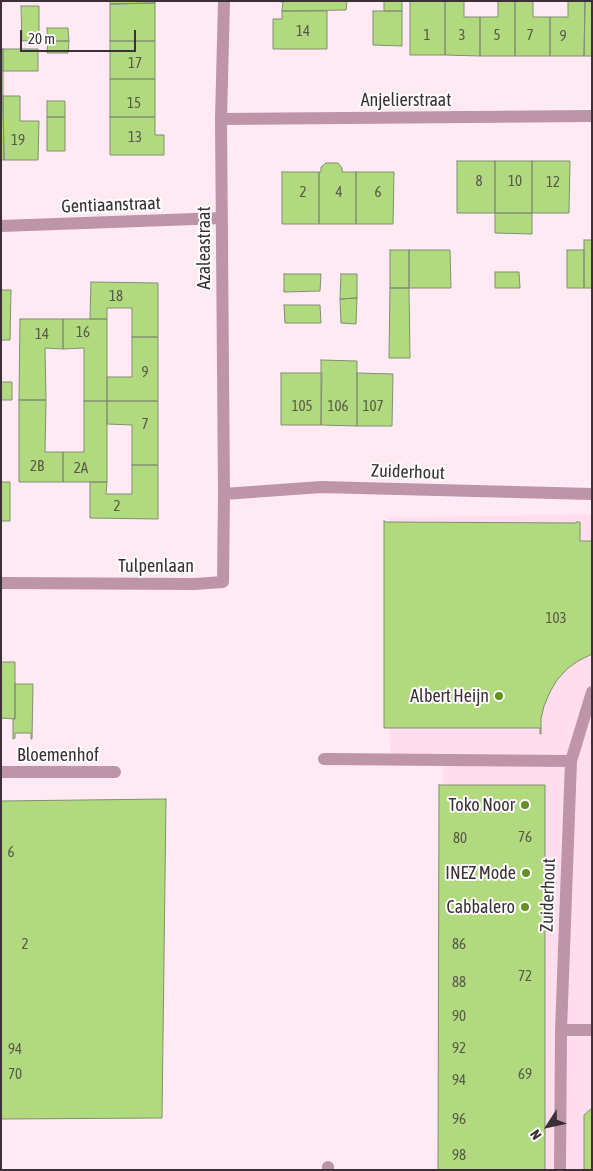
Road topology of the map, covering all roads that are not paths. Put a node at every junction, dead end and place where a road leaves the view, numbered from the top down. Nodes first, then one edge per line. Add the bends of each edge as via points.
1 (224, 1) edge
2 (592, 116) edge
3 (221, 119) junction
4 (222, 218) junction
5 (1, 226) edge
6 (224, 494) junction
7 (592, 494) edge
8 (1, 583) edge
9 (592, 692) edge
10 (324, 758) dead end
11 (571, 761) junction
12 (1, 772) edge
13 (115, 772) dead end
14 (561, 1030) junction
15 (592, 1030) edge
16 (560, 1170) edge

1 - 3 street, Azaleastraat
2 - 3 street, Anjelierstraat
3 - 4 street, Azaleastraat
4 - 5 street, Gentiaanstraat
4 - 6 street, Azaleastraat
6 - 7 street, Zuiderhout via 321,487
6 - 8 street, Tulpenlaan via 224,582
9 - 11 street, Zuiderhout
10 - 11 street
11 - 14 street, Zuiderhout
12 - 13 street, Bloemenhof
14 - 15 street
14 - 16 street, Zuiderhout

